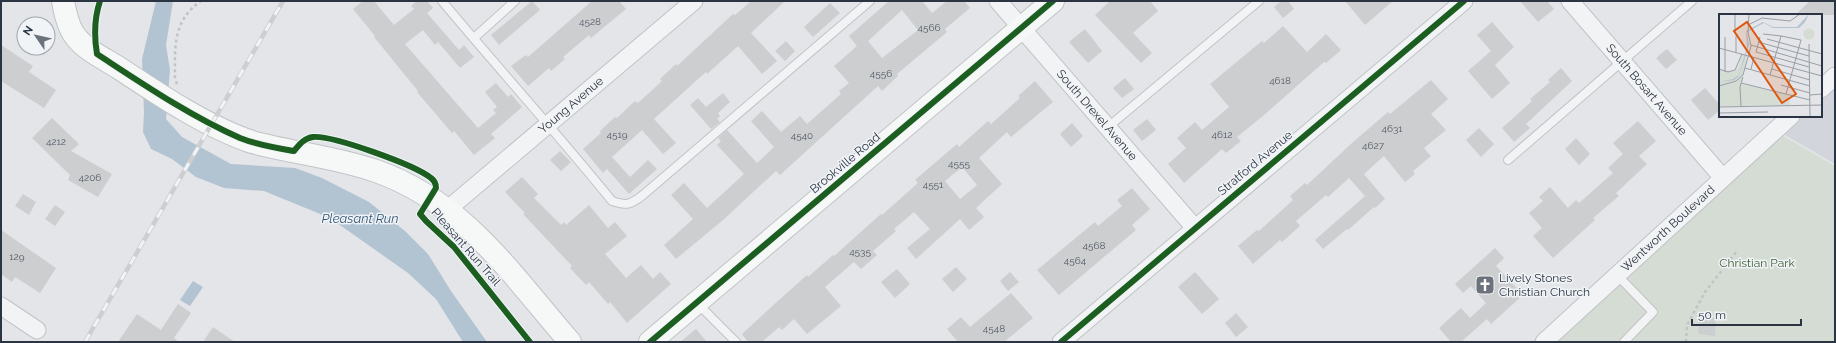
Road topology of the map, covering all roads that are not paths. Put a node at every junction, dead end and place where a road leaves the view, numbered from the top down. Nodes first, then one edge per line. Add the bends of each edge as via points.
1 (442, 1) edge
2 (515, 1) edge
3 (694, 1) edge
4 (870, 1) edge
5 (998, 1) edge
6 (1053, 1) edge
7 (1259, 1) edge
8 (1464, 1) edge
9 (1570, 1) edge
10 (1692, 1) edge
11 (60, 6) edge
12 (1022, 28) junction
13 (474, 38) junction
14 (1621, 60) junction
15 (1835, 76) edge
16 (1822, 88) edge
17 (1790, 117) edge
18 (549, 124) junction
19 (1108, 127) junction
20 (1508, 160) dead end
21 (1723, 178) junction
22 (448, 209) junction
23 (1195, 228) junction
24 (1617, 275) junction
25 (696, 303) junction
26 (1, 306) edge
27 (37, 330) dead end
28 (570, 342) edge
29 (650, 342) edge
30 (736, 342) edge
31 (1061, 342) edge
32 (1544, 342) edge
33 (1624, 342) edge

1 - 13 lane
2 - 13 lane
3 - 18 street, Young Avenue
4 - 18 lane via 631,204 612,201
5 - 12 street, South Drexel Avenue
6 - 12 street, Brookville Road
7 - 19 lane
8 - 23 street, Stratford Avenue
9 - 14 street, South Bosart Avenue
10 - 14 lane
11 - 22 street via 73,33 84,45 189,112 252,142 375,171 413,188
12 - 19 street, South Drexel Avenue
12 - 25 street, Brookville Road
13 - 18 lane
14 - 20 lane
14 - 21 street, South Bosart Avenue
15 - 16 street
17 - 21 street, Wentworth Boulevard
18 - 22 street, Young Avenue
19 - 23 street, South Drexel Avenue
21 - 24 street, Wentworth Boulevard
22 - 28 street via 484,242
23 - 31 street, Stratford Avenue
24 - 32 street, Wentworth Boulevard
24 - 33 lane via 1653,312
25 - 29 street, Brookville Road
25 - 30 lane
26 - 27 street

